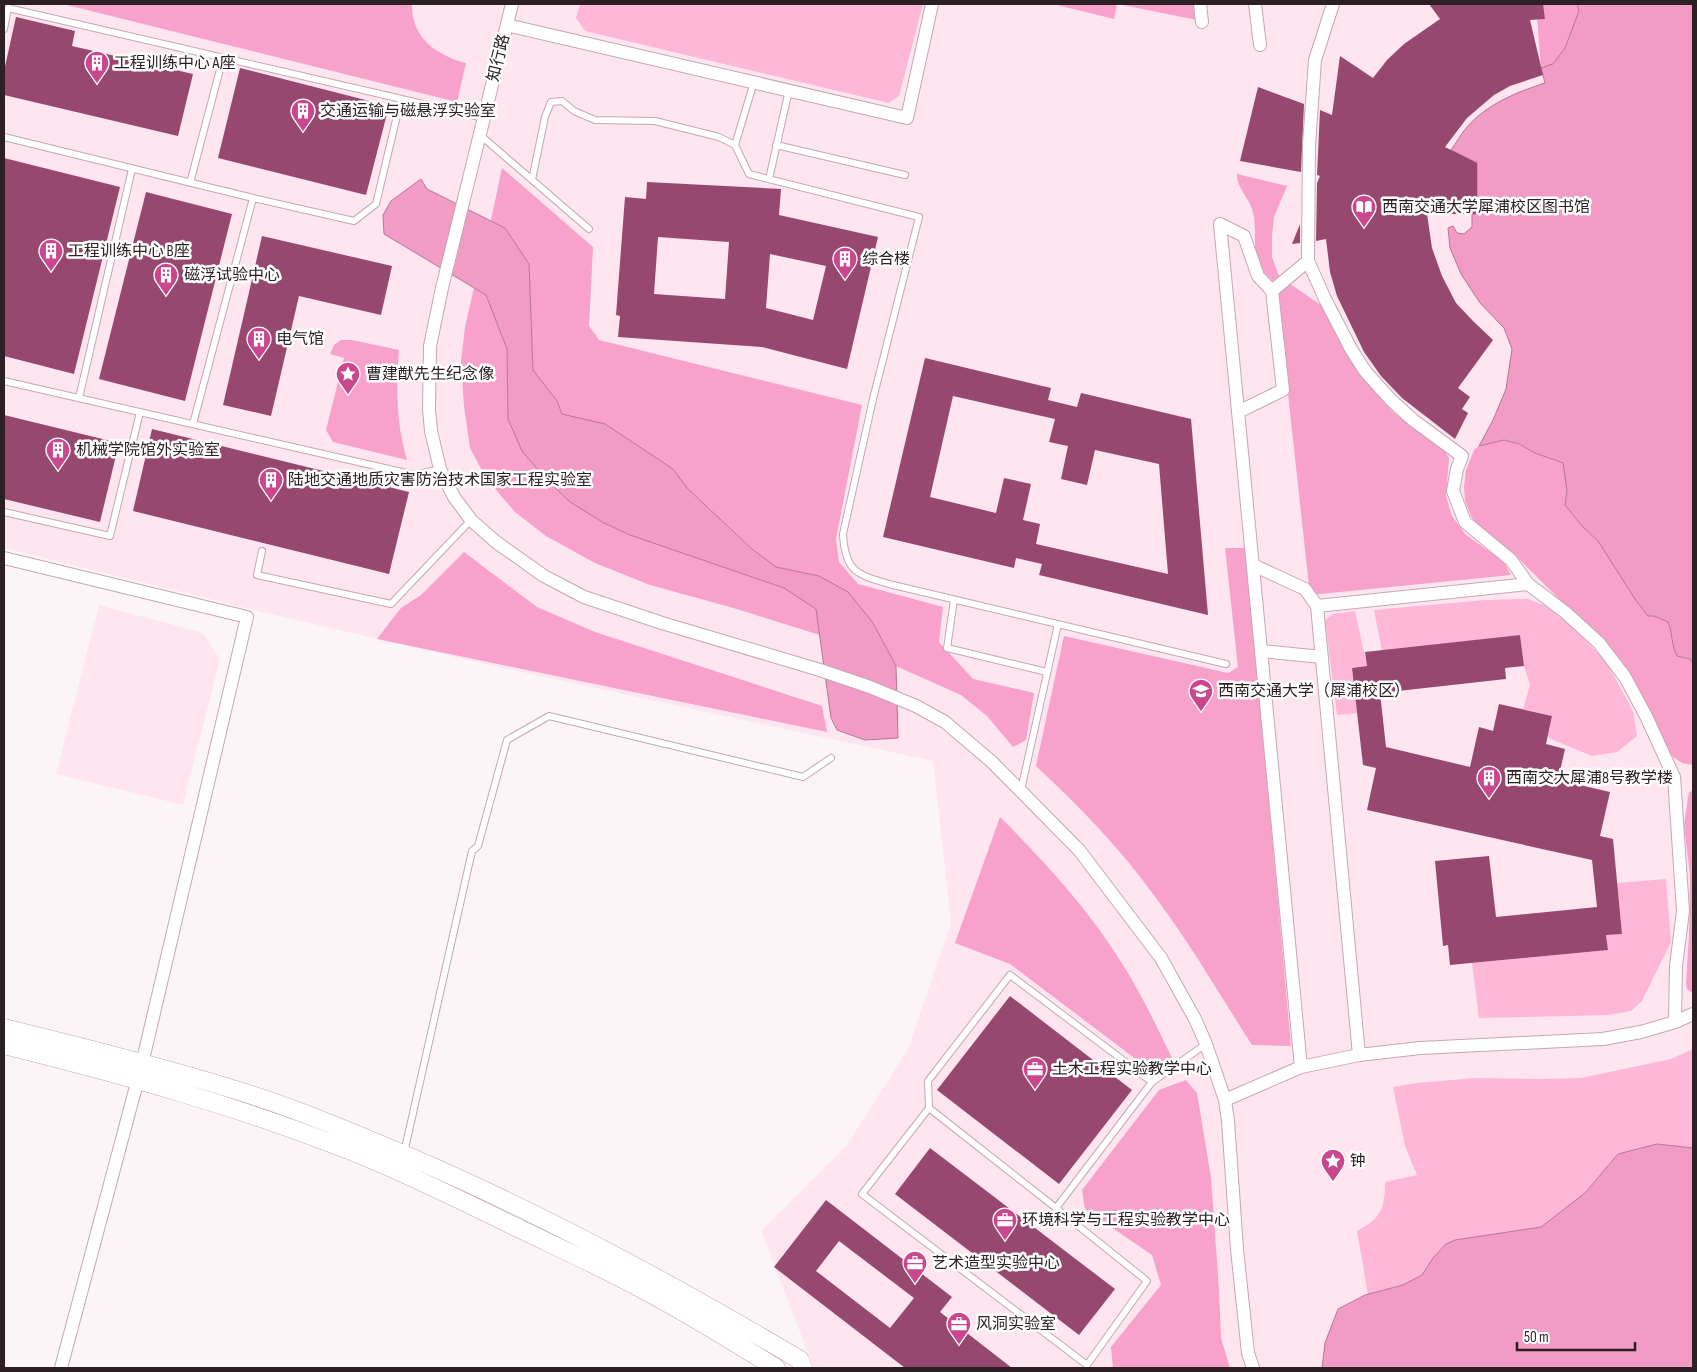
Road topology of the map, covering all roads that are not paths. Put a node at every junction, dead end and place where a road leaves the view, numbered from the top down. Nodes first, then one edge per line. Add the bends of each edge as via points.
1 (512, 4) edge
2 (932, 4) edge
3 (1200, 4) edge
4 (1256, 4) edge
5 (1333, 4) edge
6 (1202, 22) dead end
7 (507, 25) junction
8 (4, 29) edge
9 (1260, 45) dead end
10 (223, 58) junction
11 (754, 82) junction
12 (788, 90) junction
13 (402, 99) junction
14 (484, 118) junction
15 (480, 134) junction
16 (4, 137) edge
17 (735, 145) junction
18 (776, 145) junction
19 (132, 169) junction
20 (905, 175) dead end
21 (769, 179) junction
22 (532, 180) junction
23 (190, 183) junction
24 (253, 198) junction
25 (589, 229) dead end
26 (1308, 260) junction
27 (1272, 291) junction
28 (4, 381) edge
29 (79, 398) junction
30 (140, 412) junction
31 (1238, 412) junction
32 (193, 424) junction
33 (440, 468) junction
34 (4, 512) edge
35 (471, 520) junction
36 (262, 551) dead end
37 (4, 558) edge
38 (1253, 565) junction
39 (1528, 584) junction
40 (954, 600) junction
41 (1317, 606) junction
42 (1058, 624) junction
43 (1261, 651) junction
44 (1322, 657) junction
45 (1226, 664) dead end
46 (1047, 672) junction
47 (831, 758) dead end
48 (1021, 790) junction
49 (1693, 1014) edge
50 (1675, 1022) junction
51 (4, 1028) edge
52 (1206, 1044) junction
53 (4, 1045) edge
54 (1359, 1054) junction
55 (1301, 1067) junction
56 (140, 1072) junction
57 (1152, 1082) junction
58 (1224, 1100) junction
59 (929, 1108) junction
60 (404, 1155) junction
61 (1056, 1208) junction
62 (802, 1364) edge
63 (1090, 1367) edge
64 (61, 1368) edge
65 (776, 1368) edge
66 (1253, 1368) edge

1 - 7 street, 知行路
2 - 12 street via 907,118
3 - 6 street
4 - 9 street
5 - 26 street via 1315,60 1308,145
7 - 11 street
7 - 14 street, 知行路
8 - 10 lane via 8,8
10 - 13 lane
10 - 23 lane
11 - 12 street
11 - 17 lane
12 - 18 lane
13 - 14 lane
13 - 24 lane via 376,204 354,221
14 - 15 street, 知行路
15 - 22 lane
15 - 33 street, 知行路 via 430,346 429,410
16 - 19 lane
17 - 21 lane via 749,174
17 - 22 lane via 719,137 655,121 595,120 574,111 562,101 551,102
18 - 20 lane
18 - 21 lane
19 - 23 lane
19 - 29 lane
21 - 40 lane via 919,218 873,399 843,534 844,553 853,568 867,578
22 - 25 lane
23 - 24 lane
24 - 32 lane
26 - 27 street
26 - 39 street via 1325,299 1365,371 1413,420 1462,456 1453,491 1465,522 1511,560
27 - 31 street via 1283,390
27 - 31 street via 1258,276 1244,236 1220,224
28 - 29 lane
29 - 30 lane
30 - 32 lane
30 - 34 lane via 110,536
31 - 38 street
32 - 33 lane via 415,475
33 - 35 street, 知行路 via 454,497
35 - 36 lane via 391,604 256,575
35 - 48 street, 知行路 via 544,576 584,597 820,670 916,706 971,742
37 - 56 street via 247,616
38 - 41 street via 1305,589
38 - 43 street
39 - 41 street
39 - 50 street via 1599,643 1620,670 1674,777 1683,911 1676,966
40 - 42 lane
40 - 46 lane via 947,648
41 - 44 street
42 - 45 lane
42 - 46 lane
43 - 44 street
43 - 55 street
44 - 54 street
46 - 48 lane
47 - 60 lane via 803,777 549,716 507,740 478,846 472,851
48 - 52 street, 知行路 via 1079,850 1161,958
49 - 50 street
50 - 54 street via 1603,1039
51 - 56 street
52 - 57 lane
52 - 58 street, 知行路
53 - 56 street
54 - 55 street
55 - 58 street
56 - 60 street via 240,1091 355,1133
56 - 64 street
56 - 65 street via 196,1097 352,1152 440,1190 620,1277
57 - 59 lane via 1010,975 928,1081
57 - 61 lane
58 - 66 street, 知行路 via 1247,1344
59 - 61 lane
59 - 63 lane via 862,1194
60 - 62 street via 466,1181 592,1244 737,1322
61 - 63 lane via 1147,1281

